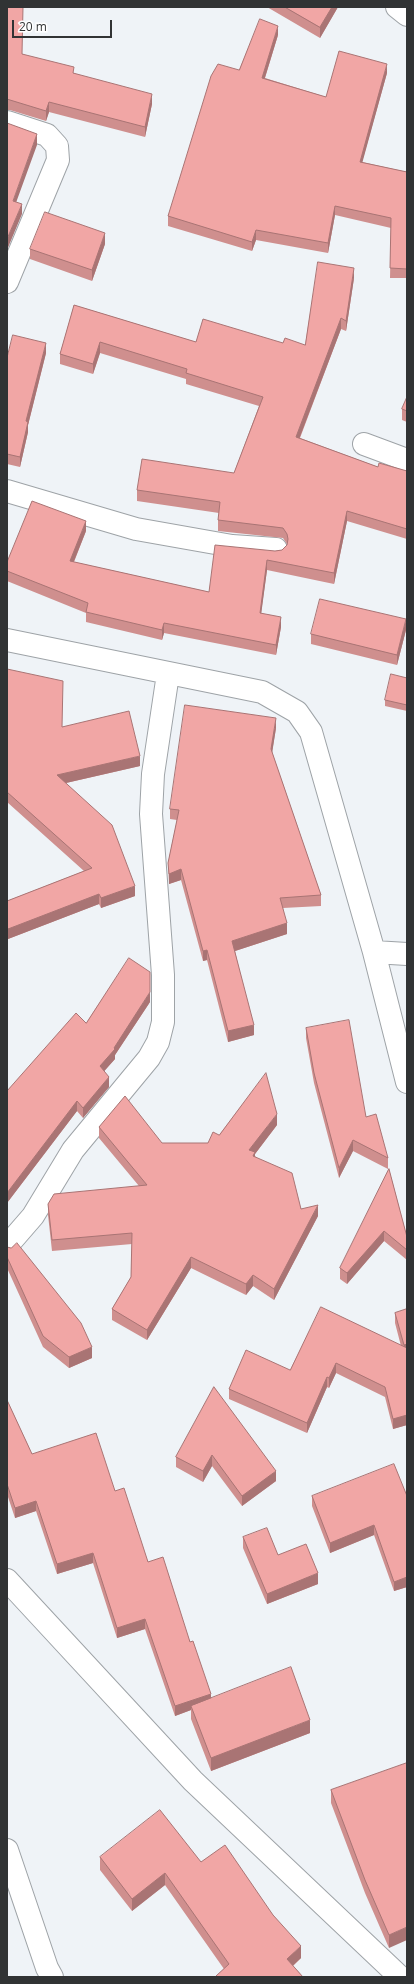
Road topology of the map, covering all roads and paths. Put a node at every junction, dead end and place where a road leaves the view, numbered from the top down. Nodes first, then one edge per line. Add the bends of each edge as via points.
1 (397, 7) edge
2 (407, 14) edge
3 (7, 122) edge
4 (7, 282) edge
5 (364, 444) dead end
6 (407, 460) edge
7 (7, 491) edge
8 (276, 549) edge
9 (7, 640) edge
10 (168, 674) junction
11 (374, 952) junction
12 (407, 954) edge
13 (407, 1082) edge
14 (7, 1246) edge
15 (7, 1580) edge
16 (7, 1850) edge
17 (52, 1977) edge
18 (400, 1977) edge

1 - 2 street
3 - 4 street via 48,135 57,146 58,160
5 - 6 street
7 - 8 street via 136,529 232,546
9 - 10 street
10 - 11 street via 262,692 297,712 311,732
10 - 14 street via 153,774 151,814 163,974 163,1022 158,1042 149,1058 73,1150 33,1216
11 - 12 street
11 - 13 street
15 - 18 street via 193,1781
16 - 17 street

